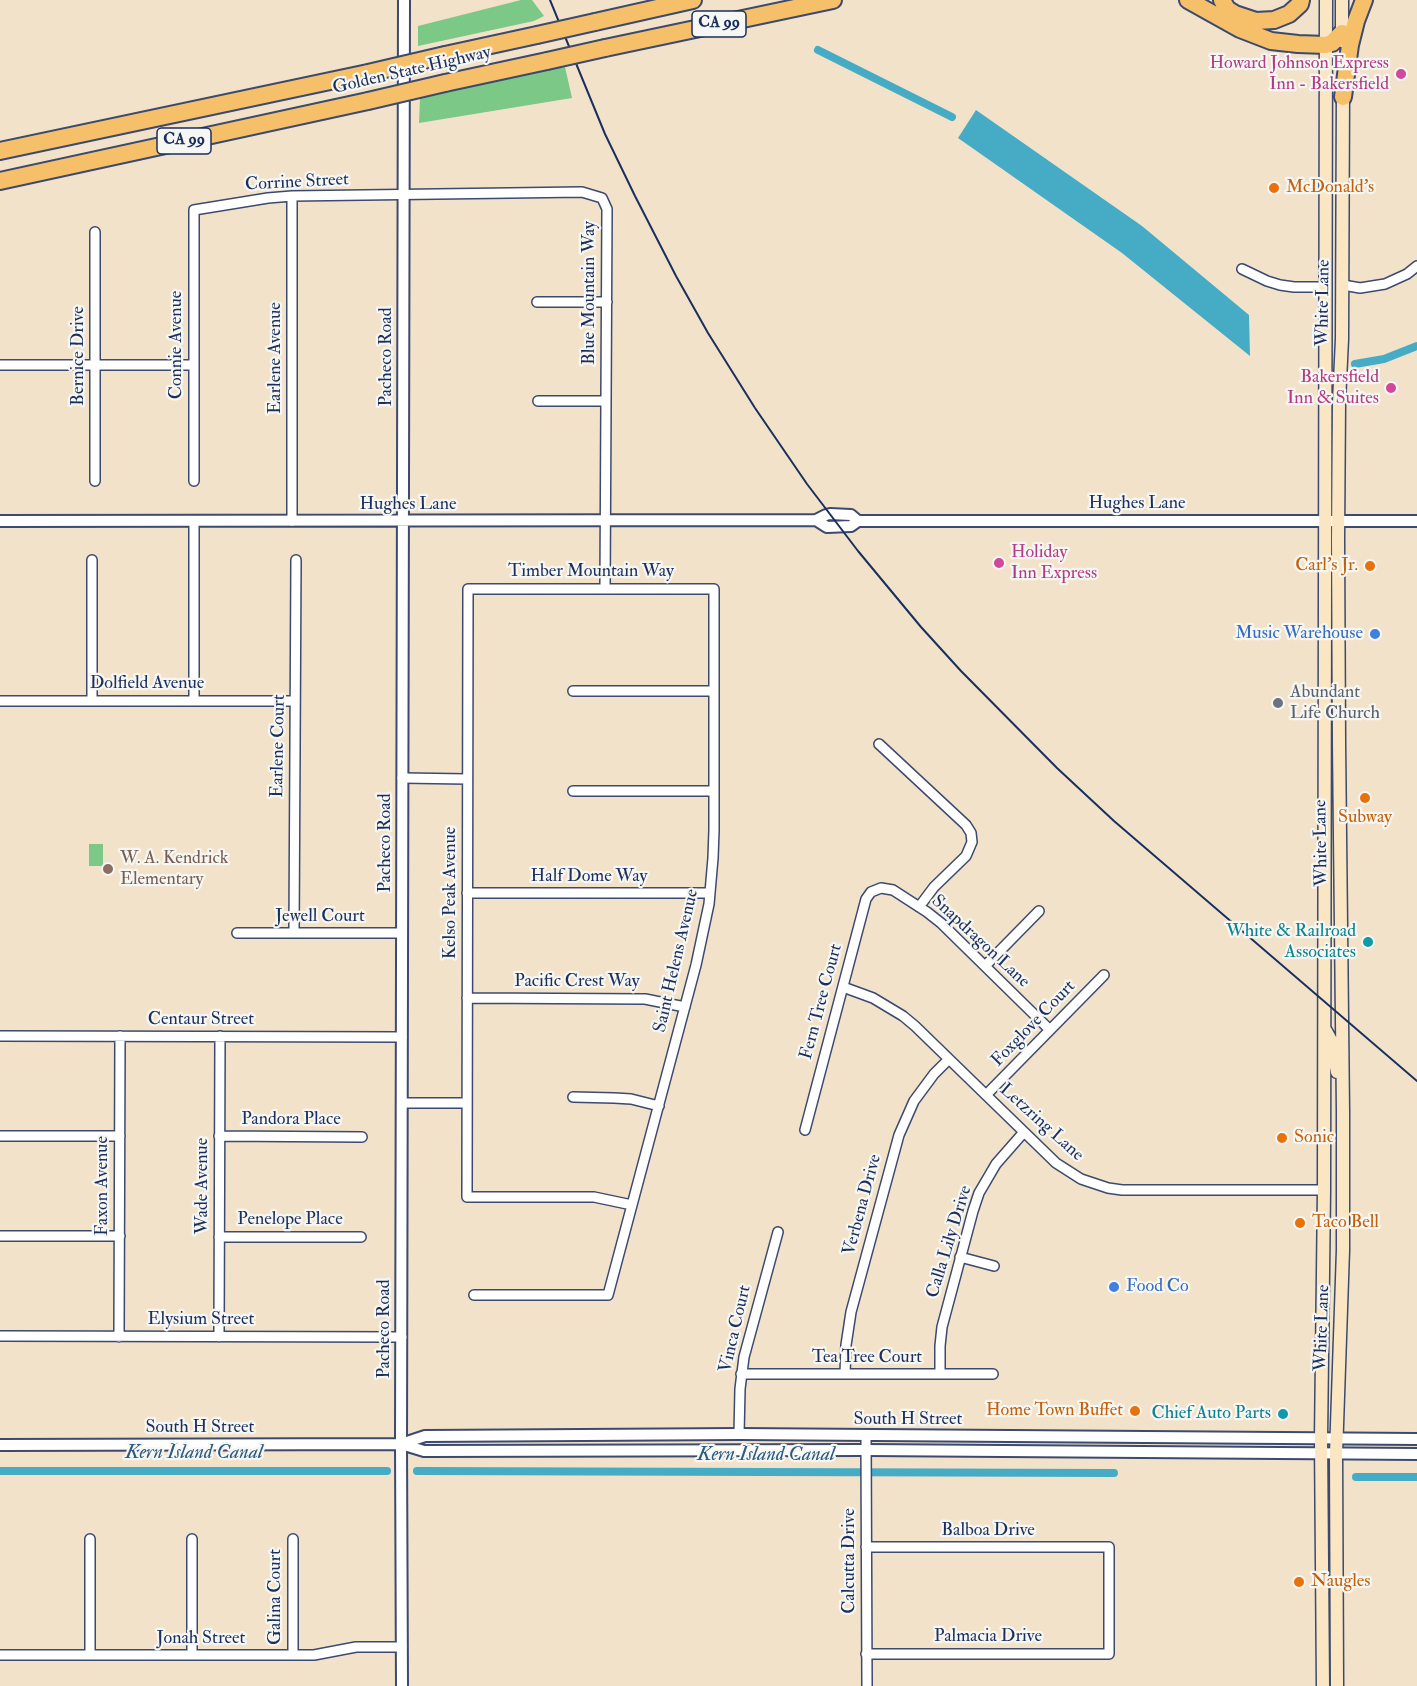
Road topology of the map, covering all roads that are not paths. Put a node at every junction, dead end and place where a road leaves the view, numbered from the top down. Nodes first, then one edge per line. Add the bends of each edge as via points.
1 (404, 0) edge
2 (693, 0) edge
3 (832, 0) edge
4 (1188, 0) edge
5 (1222, 0) edge
6 (1301, 0) edge
7 (1326, 0) edge
8 (1342, 0) edge
9 (1364, 0) edge
10 (1342, 33) junction
11 (1326, 45) junction
12 (1343, 97) junction
13 (0, 151) edge
14 (0, 181) edge
15 (403, 195) junction
16 (292, 196) junction
17 (1326, 200) junction
18 (194, 210) joint
19 (95, 232) dead end
20 (1417, 266) edge
21 (1242, 269) dead end
22 (1343, 285) junction
23 (1326, 287) junction
24 (537, 302) dead end
25 (607, 302) junction
26 (1342, 339) junction
27 (0, 365) edge
28 (95, 365) junction
29 (194, 365) junction
30 (538, 401) dead end
31 (606, 401) junction
32 (95, 481) dead end
33 (194, 481) dead end
34 (0, 521) edge
35 (194, 521) junction
36 (292, 521) junction
37 (403, 521) junction
38 (605, 521) junction
39 (1325, 521) junction
40 (1338, 521) junction
41 (1417, 521) edge
42 (92, 560) dead end
43 (296, 560) dead end
44 (468, 589) joint
45 (605, 589) junction
46 (714, 589) joint
47 (573, 691) dead end
48 (714, 691) junction
49 (0, 701) edge
50 (92, 701) junction
51 (194, 701) junction
52 (295, 701) junction
53 (879, 744) dead end
54 (402, 778) junction
55 (468, 778) junction
56 (573, 791) dead end
57 (714, 791) junction
58 (880, 888) joint
59 (467, 893) junction
60 (710, 893) junction
61 (919, 907) junction
62 (1039, 911) dead end
63 (1324, 931) junction
64 (237, 933) dead end
65 (294, 933) junction
66 (402, 933) junction
67 (985, 966) junction
68 (1104, 975) dead end
69 (1341, 980) junction
70 (843, 987) junction
71 (467, 998) junction
72 (685, 1007) junction
73 (1324, 1029) junction
74 (1050, 1030) junction
75 (0, 1036) edge
76 (120, 1036) junction
77 (220, 1036) junction
78 (402, 1037) junction
79 (948, 1059) junction
80 (986, 1095) junction
81 (573, 1097) dead end
82 (402, 1103) junction
83 (467, 1103) junction
84 (658, 1106) junction
85 (1324, 1112) junction
86 (1343, 1112) junction
87 (805, 1130) dead end
88 (1024, 1132) junction
89 (0, 1136) edge
90 (120, 1136) junction
91 (219, 1136) junction
92 (362, 1137) dead end
93 (1324, 1190) junction
94 (1342, 1193) junction
95 (632, 1205) junction
96 (778, 1232) dead end
97 (0, 1236) edge
98 (120, 1236) junction
99 (219, 1237) junction
100 (361, 1237) dead end
101 (1343, 1250) junction
102 (1324, 1252) junction
103 (960, 1257) junction
104 (994, 1266) dead end
105 (474, 1295) dead end
106 (1341, 1303) junction
107 (0, 1336) edge
108 (119, 1337) junction
109 (219, 1337) junction
110 (402, 1337) junction
111 (741, 1374) junction
112 (845, 1374) junction
113 (940, 1374) junction
114 (993, 1374) dead end
115 (739, 1434) junction
116 (572, 1436) junction
117 (866, 1436) junction
118 (1169, 1437) junction
119 (1321, 1439) junction
120 (1337, 1439) junction
121 (1417, 1439) edge
122 (401, 1444) junction
123 (0, 1445) edge
124 (668, 1450) junction
125 (866, 1450) junction
126 (508, 1451) junction
127 (1109, 1452) junction
128 (1417, 1453) edge
129 (1321, 1454) junction
130 (1336, 1454) junction
131 (90, 1539) dead end
132 (192, 1539) dead end
133 (293, 1539) dead end
134 (866, 1547) junction
135 (402, 1647) junction
136 (867, 1654) junction
137 (1109, 1654) joint
138 (0, 1655) edge
139 (90, 1655) junction
140 (192, 1655) junction
141 (293, 1655) junction
142 (1323, 1665) junction
143 (402, 1686) edge
144 (867, 1686) edge
145 (1323, 1686) edge
146 (1332, 1686) edge
147 (1337, 1686) edge

1 - 15 street, Pacheco Road
2 - 13 highway, Golden State Highway / CA 99, bridge via 368,74
3 - 14 highway, Golden State Highway / CA 99, bridge
4 - 11 highway via 1261,38
5 - 6 highway via 1234,14 1256,21 1289,14
7 - 11 main road, White Lane
8 - 10 main road, White Lane
9 - 12 highway via 1350,45
10 - 11 highway
10 - 12 main road, White Lane
11 - 17 main road, White Lane
12 - 22 main road, White Lane
15 - 16 street, Corrine Street
15 - 25 street, Blue Mountain Way via 582,192 602,198 607,209
15 - 37 street, Pacheco Road
16 - 18 street, Corrine Street
16 - 36 street, Earlene Avenue
17 - 22 main road via 1334,213 1335,276
17 - 23 main road, White Lane
18 - 29 street, Connie Avenue
19 - 28 street, Bernice Drive
20 - 22 street via 1385,284 1360,288
21 - 23 street via 1280,285
22 - 26 main road, White Lane
23 - 26 main road via 1333,295 1334,328
23 - 39 main road, White Lane
24 - 25 street
25 - 31 street, Blue Mountain Way
26 - 40 main road, White Lane
27 - 28 street
28 - 29 street
28 - 32 street, Bernice Drive
29 - 33 street, Connie Avenue
30 - 31 street
31 - 38 street, Blue Mountain Way
34 - 35 street, Hughes Lane
35 - 36 street, Hughes Lane
35 - 51 street
36 - 37 street, Hughes Lane
37 - 38 street, Hughes Lane
37 - 54 street, Pacheco Road
38 - 39 street, Hughes Lane via 816,520 827,527 851,526 858,521
38 - 45 street, Blue Mountain Way
39 - 40 street, Hughes Lane
39 - 63 main road, White Lane
40 - 41 street, Hughes Lane
40 - 69 main road, White Lane
42 - 50 street
43 - 52 street, Earlene Court
44 - 45 street, Timber Mountain Way
44 - 55 street, Kelso Peak Avenue
45 - 46 street, Timber Mountain Way
46 - 48 street, Saint Helens Avenue
47 - 48 street
48 - 57 street, Saint Helens Avenue
49 - 50 street, Dolfield Avenue
50 - 51 street, Dolfield Avenue
51 - 52 street, Dolfield Avenue
52 - 65 street, Earlene Court
53 - 61 street via 971,833 966,856
54 - 55 street
54 - 66 street, Pacheco Road
55 - 59 street, Kelso Peak Avenue
56 - 57 street
57 - 60 street, Saint Helens Avenue
58 - 61 street, Snapdragon Lane via 893,890
58 - 70 street, Fern Tree Court via 866,899
59 - 60 street, Half Dome Way
59 - 71 street, Kelso Peak Avenue
60 - 72 street, Saint Helens Avenue
61 - 67 street, Snapdragon Lane
62 - 67 street
63 - 69 main road via 1332,943
63 - 73 main road, White Lane
64 - 65 street, Jewell Court
65 - 66 street, Jewell Court
66 - 78 street, Pacheco Road
67 - 74 street, Snapdragon Lane
68 - 74 street, Foxglove Court
69 - 86 main road, White Lane
70 - 79 street, Letzring Lane via 896,1011
70 - 87 street, Fern Tree Court
71 - 72 street, Pacific Crest Way via 645,999
71 - 83 street, Kelso Peak Avenue
72 - 84 street, Saint Helens Avenue
73 - 85 main road, White Lane
73 - 86 main road via 1332,1042
74 - 80 street, Foxglove Court
75 - 76 street, Centaur Street
76 - 77 street, Centaur Street
76 - 90 street, Faxon Avenue
77 - 78 street, Centaur Street
77 - 91 street, Wade Avenue
78 - 82 street, Pacheco Road
79 - 80 street, Letzring Lane
79 - 112 street, Verbena Drive via 922,1088 899,1135 851,1312
80 - 88 street, Letzring Lane
81 - 84 street via 631,1099
82 - 83 street
82 - 110 street, Pacheco Road
83 - 95 street, Kelso Peak Avenue via 467,1197 594,1197
84 - 95 street, Saint Helens Avenue
85 - 93 main road, White Lane
85 - 94 main road via 1331,1173
86 - 94 main road, White Lane
88 - 93 street, Letzring Lane via 1067,1172 1108,1188
88 - 103 street, Calla Lily Drive via 996,1164 984,1185
89 - 90 street
90 - 98 street, Faxon Avenue
91 - 92 street, Pandora Place
91 - 99 street, Wade Avenue
93 - 101 main road
93 - 102 main road, White Lane
94 - 101 main road, White Lane
95 - 105 street, Saint Helens Avenue via 608,1295
96 - 111 street, Vinca Court
97 - 98 street
98 - 108 street, Faxon Avenue
99 - 100 street, Penelope Place
99 - 109 street, Wade Avenue
101 - 106 main road, White Lane
102 - 106 main road via 1332,1290
102 - 119 main road, White Lane
103 - 104 street
103 - 113 street, Calla Lily Drive via 942,1327
106 - 120 main road, White Lane
107 - 108 street, Elysium Street
108 - 109 street, Elysium Street
109 - 110 street, Elysium Street
110 - 122 street, Pacheco Road
111 - 112 street, Tea Tree Court
111 - 115 street, Vinca Court
112 - 113 street, Tea Tree Court
113 - 114 street, Tea Tree Court
115 - 116 street, South H Street
115 - 117 street, South H Street
115 - 124 street via 726,1443
116 - 122 street, South H Street via 425,1436
116 - 126 street via 565,1444
117 - 118 street, South H Street
117 - 125 street, Calcutta Drive
118 - 119 street, South H Street
118 - 127 street via 1162,1444
119 - 120 street, South H Street
119 - 129 main road, White Lane
120 - 121 street, South H Street
120 - 130 main road, White Lane
122 - 123 street, South H Street
122 - 126 street, South H Street via 424,1451
122 - 135 street, Pacheco Road
124 - 125 street, South H Street
124 - 126 street, South H Street
125 - 127 street, South H Street
125 - 134 street, Calcutta Drive
127 - 129 street, South H Street
128 - 130 street, South H Street
129 - 130 street, South H Street
129 - 142 main road, White Lane
130 - 147 main road, White Lane
131 - 139 street
132 - 140 street
133 - 141 street, Galina Court
134 - 136 street, Calcutta Drive
134 - 137 street, Balboa Drive via 1109,1548
135 - 141 street, Jonah Street via 356,1647
135 - 143 street, Pacheco Road
136 - 137 street, Palmacia Drive
136 - 144 street, Calcutta Drive
138 - 139 street, Jonah Street
139 - 140 street, Jonah Street
140 - 141 street, Jonah Street
142 - 145 main road, White Lane
142 - 146 main road via 1331,1676

